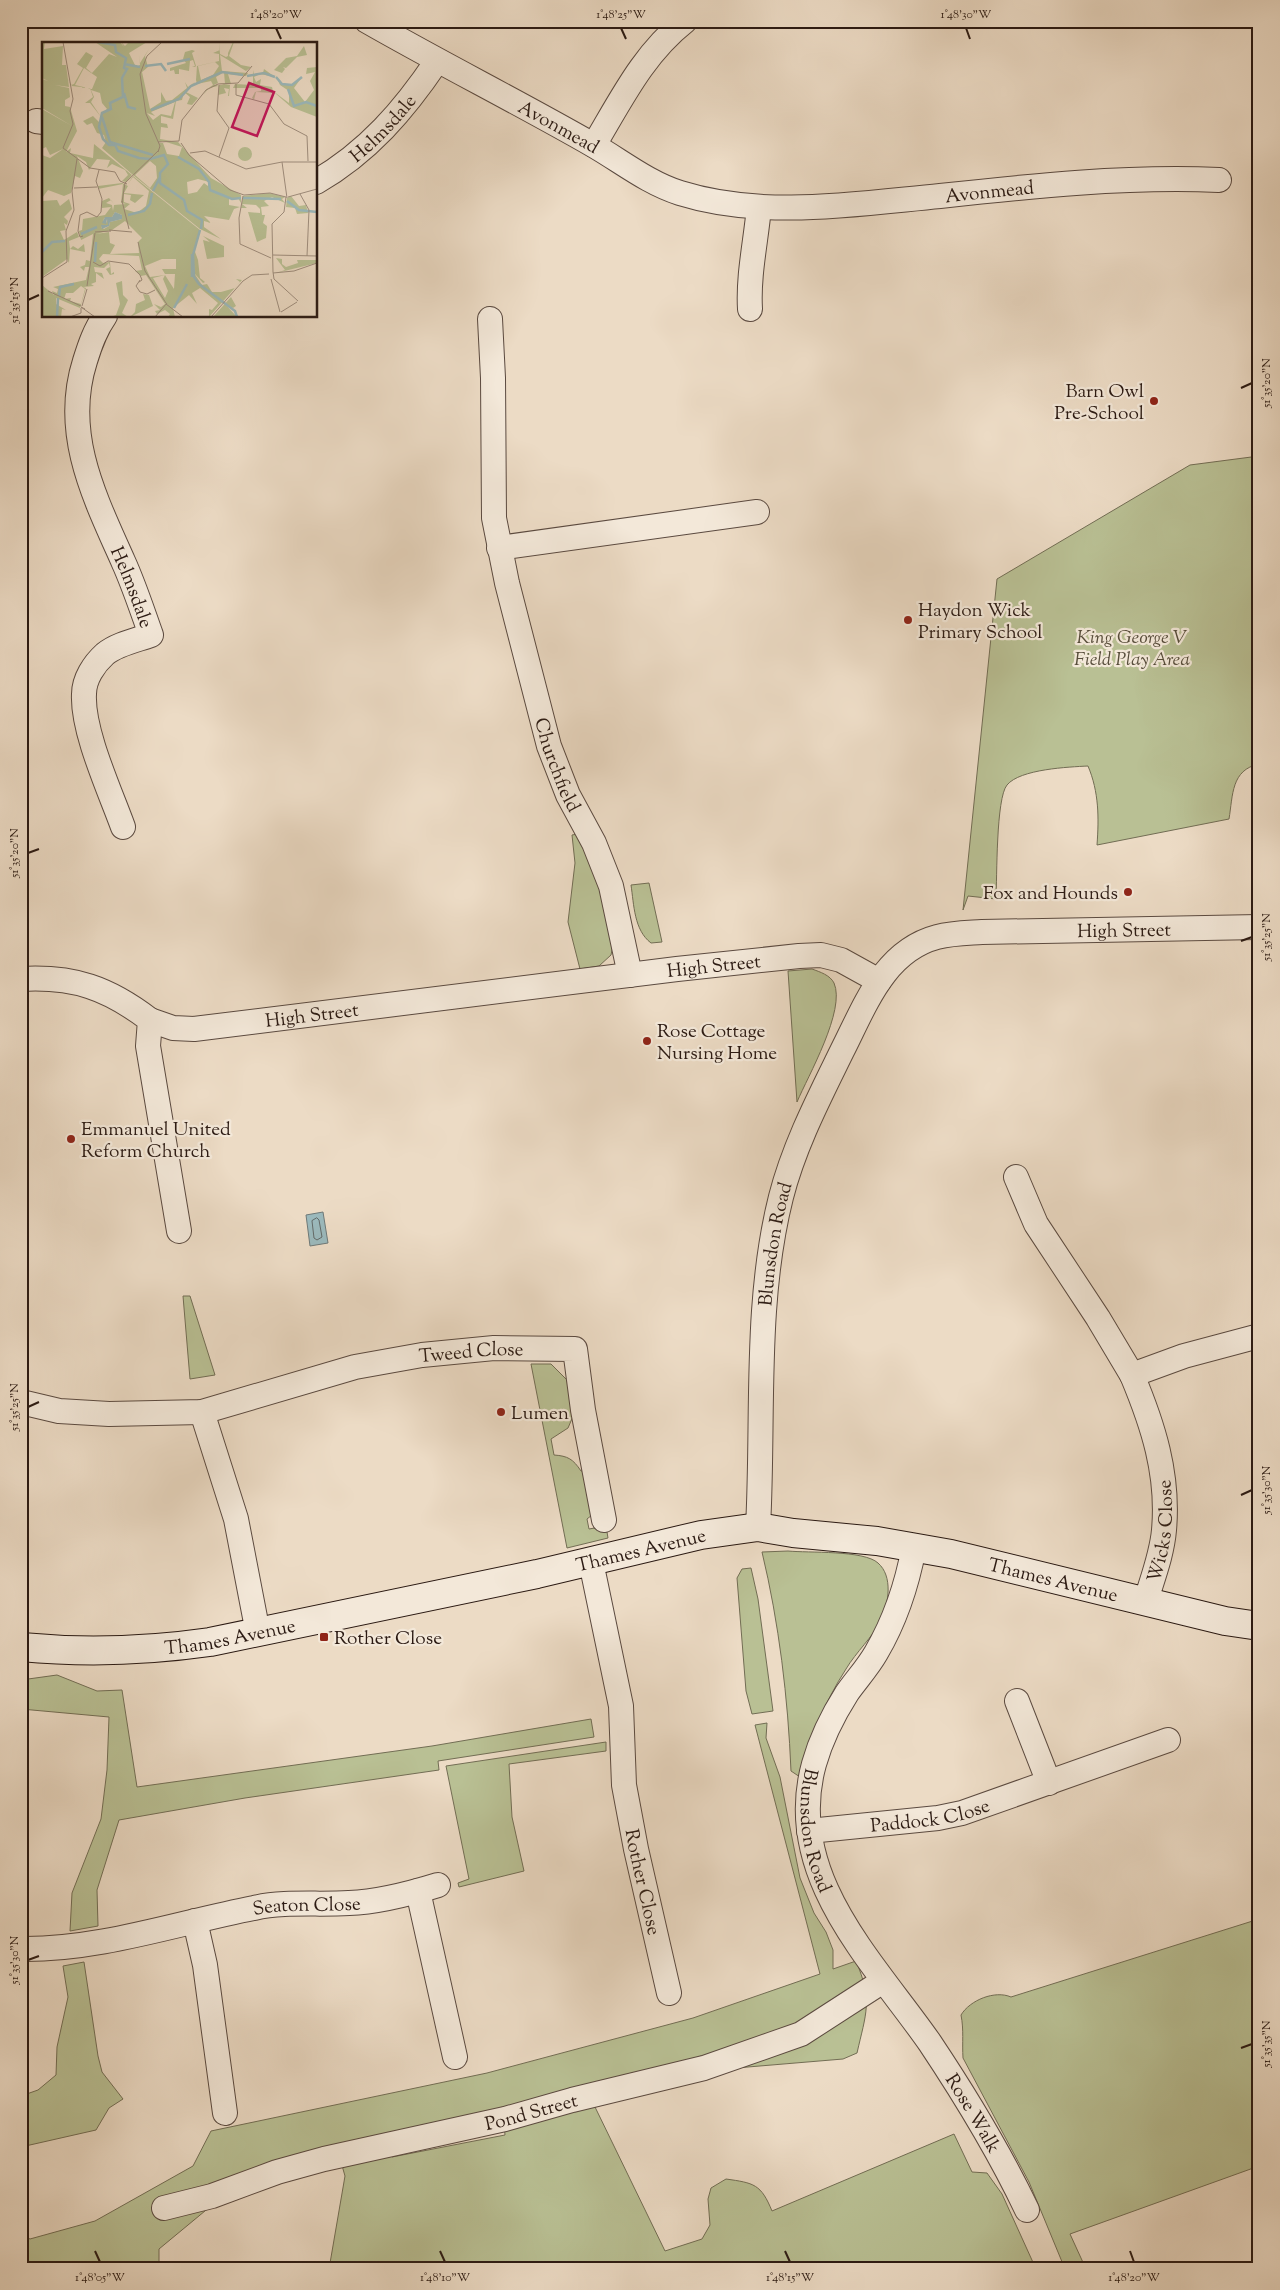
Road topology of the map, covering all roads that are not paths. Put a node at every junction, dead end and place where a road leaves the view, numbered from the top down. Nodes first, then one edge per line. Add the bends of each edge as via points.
1 (367, 21) edge
2 (685, 21) edge
3 (437, 61) junction
4 (594, 145) junction
5 (1219, 180) dead end
6 (318, 181) edge
7 (759, 207) junction
8 (750, 309) dead end
9 (104, 318) edge
10 (490, 319) dead end
11 (757, 512) dead end
12 (500, 548) junction
13 (123, 827) dead end
14 (1259, 927) edge
15 (630, 975) junction
16 (21, 979) edge
17 (878, 982) junction
18 (150, 1020) junction
19 (1016, 1177) dead end
20 (179, 1231) dead end
21 (1259, 1336) edge
22 (1132, 1374) junction
23 (21, 1402) edge
24 (202, 1412) junction
25 (604, 1520) dead end
26 (758, 1528) junction
27 (914, 1547) junction
28 (591, 1562) junction
29 (1146, 1600) junction
30 (1259, 1626) edge
31 (258, 1633) junction
32 (21, 1647) edge
33 (1017, 1701) dead end
34 (1168, 1740) dead end
35 (1049, 1783) junction
36 (809, 1831) junction
37 (195, 1921) junction
38 (21, 1948) edge
39 (883, 1981) junction
40 (669, 1993) dead end
41 (913, 2020) joint
42 (455, 2057) dead end
43 (225, 2113) dead end
44 (164, 2208) dead end
45 (1027, 2210) dead end

1 - 3 street, Avonmead
2 - 4 street via 654,50 632,79
3 - 4 street, Avonmead
3 - 6 street, Helmsdale via 392,122 354,156
4 - 7 street, Avonmead via 678,193 721,203
5 - 7 street, Avonmead via 1108,181 874,202
7 - 8 street via 748,286
9 - 13 street, Helmsdale via 97,327 82,371 76,416 78,445 93,493 134,586 151,635 107,653 96,664 84,692 96,753
10 - 12 street, Churchfield via 494,378 494,518
11 - 12 street
12 - 15 street, Churchfield via 549,746 568,795 603,863
14 - 17 street, High Street via 947,934 925,940 905,951
15 - 17 street, High Street via 821,955 841,960
15 - 18 street, High Street via 194,1030 172,1028
16 - 18 street, High Street via 66,980 92,986 108,992
17 - 26 street, Blunsdon Road via 810,1120 779,1208 766,1309
18 - 20 street via 148,1046
19 - 22 street, Wicks Close via 1036,1224
21 - 22 street
22 - 29 street, Wicks Close via 1155,1435 1164,1498 1164,1530
23 - 24 street, Tweed Close via 59,1411 109,1414
24 - 25 street, Tweed Close via 355,1367 422,1355 494,1348 575,1349
24 - 31 street via 236,1520
26 - 27 street, Thames Avenue
26 - 28 street, Thames Avenue via 702,1535
27 - 29 street, Thames Avenue
27 - 36 street, Blunsdon Road via 906,1586 891,1625 875,1655 837,1710 821,1743 813,1765 808,1796
28 - 31 street, Thames Avenue
28 - 40 street, Rother Close via 621,1706 624,1785
29 - 30 street, Thames Avenue via 1225,1621
31 - 32 street, Thames Avenue via 163,1648 54,1650
33 - 35 street
34 - 35 street, Paddock Close
35 - 36 street, Paddock Close via 980,1808 938,1818
36 - 39 street, Blunsdon Road via 822,1882 833,1905
37 - 38 street, Seaton Close via 83,1945
37 - 42 street, Seaton Close via 262,1906 351,1903 428,1888
37 - 43 street
39 - 41 street, Blunsdon Road
39 - 44 street, Pond Street via 801,2034 704,2068 505,2119 327,2159
41 - 45 street, Rose Walk via 976,2114 1005,2163

